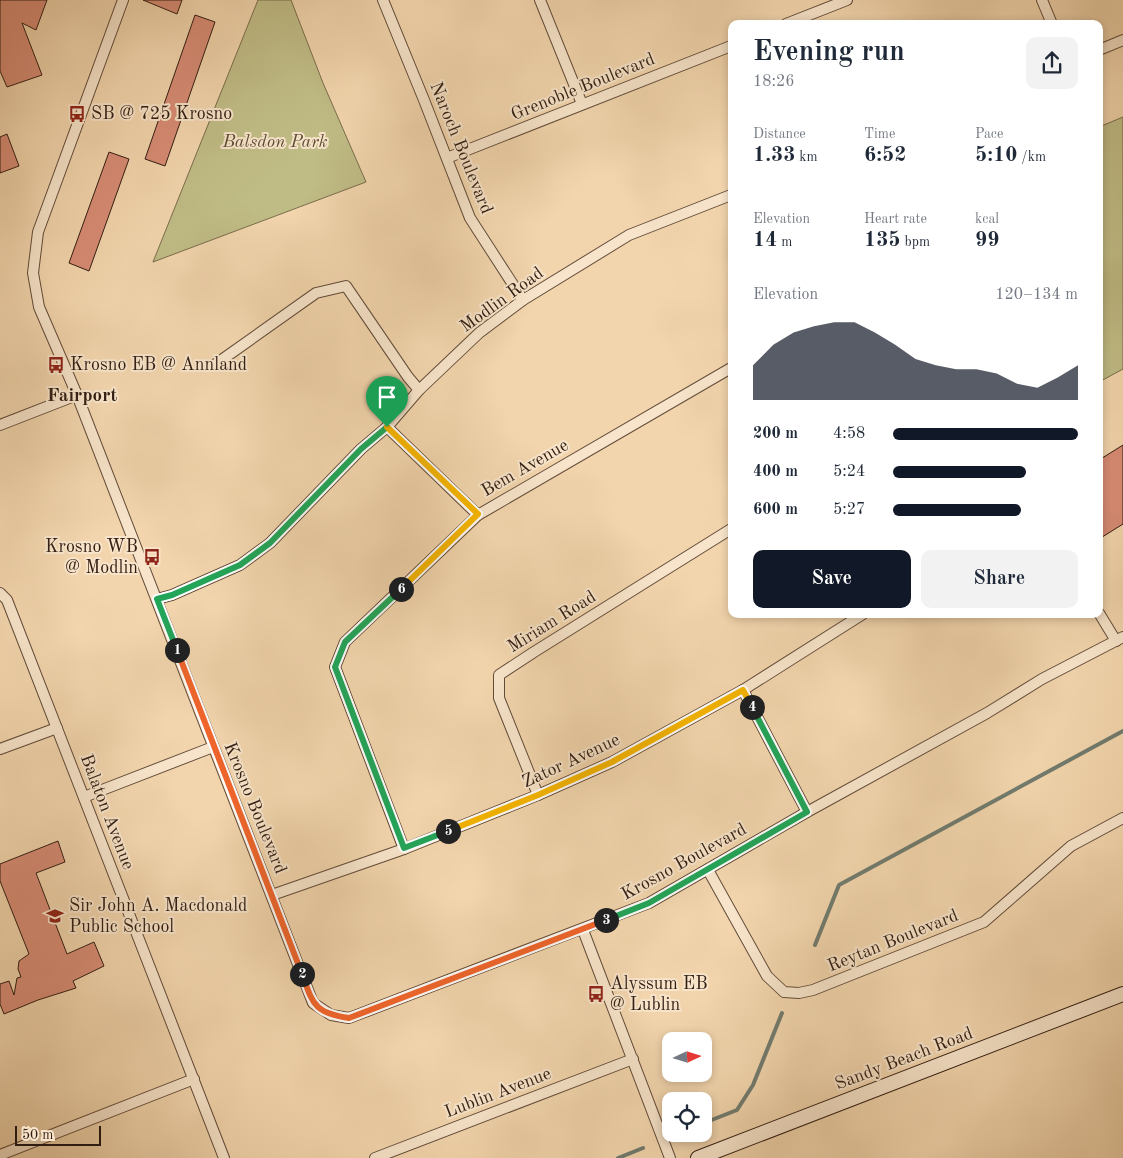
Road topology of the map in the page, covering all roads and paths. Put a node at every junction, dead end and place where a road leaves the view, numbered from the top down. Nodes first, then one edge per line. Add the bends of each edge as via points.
1 (123, 0) edge
2 (383, 0) edge
3 (540, 0) edge
4 (846, 0) edge
5 (1042, 0) edge
6 (796, 20) edge
7 (1050, 20) edge
8 (1123, 40) edge
9 (728, 47) edge
10 (1103, 48) edge
11 (582, 104) junction
12 (447, 158) junction
13 (728, 197) edge
14 (523, 300) junction
15 (213, 366) dead end
16 (728, 370) edge
17 (419, 390) junction
18 (77, 395) junction
19 (0, 425) edge
20 (387, 427) junction
21 (478, 514) junction
22 (728, 532) edge
23 (0, 593) edge
24 (157, 599) junction
25 (857, 618) edge
26 (1103, 618) edge
27 (1120, 639) edge
28 (743, 690) junction
29 (57, 728) junction
30 (213, 747) junction
31 (0, 749) edge
32 (538, 795) junction
33 (84, 798) junction
34 (807, 812) junction
35 (1123, 818) edge
36 (404, 848) junction
37 (708, 870) junction
38 (272, 895) junction
39 (583, 930) junction
40 (1123, 994) edge
41 (633, 1059) junction
42 (194, 1079) junction
43 (0, 1155) edge
44 (224, 1158) edge
45 (375, 1158) edge
46 (670, 1158) edge
47 (698, 1158) edge

1 - 18 street, Krosno Boulevard via 38,232 33,273 38,307
2 - 12 street, Naroch Boulevard
3 - 11 street
4 - 6 street
5 - 7 street
8 - 10 street
9 - 11 street, Grenoble Boulevard
11 - 12 street, Grenoble Boulevard
12 - 14 street, Naroch Boulevard via 470,218
13 - 14 street, Modlin Road via 629,235
14 - 17 street, Modlin Road via 479,333
15 - 17 street via 316,293 346,286
16 - 21 street, Bem Avenue
17 - 20 street, Modlin Road
18 - 19 street
18 - 24 street, Krosno Boulevard
20 - 21 street
20 - 24 street, Modlin Road via 361,449 270,543 240,565
21 - 36 street, Bem Avenue via 345,642 335,667
22 - 32 street, Miriam Road via 499,675 499,698
23 - 29 street, Balaton Avenue via 8,600
24 - 30 street, Krosno Boulevard
25 - 28 street, Zator Avenue
26 - 27 street
27 - 34 street, Krosno Boulevard via 1042,679
28 - 32 street, Zator Avenue via 612,762
28 - 34 street
29 - 31 street
29 - 33 street, Balaton Avenue
30 - 33 street
30 - 38 street, Krosno Boulevard
32 - 36 street, Zator Avenue
33 - 42 street, Balaton Avenue
34 - 37 street, Krosno Boulevard
35 - 37 street, Reytan Boulevard via 1071,846 984,922 799,993 784,992 767,976
36 - 38 street, Zator Avenue
37 - 39 street, Krosno Boulevard via 649,903
38 - 39 street, Krosno Boulevard via 313,1003 331,1015 349,1018
39 - 41 street
40 - 47 street, Sandy Beach Road
41 - 45 street, Lublin Avenue
41 - 46 street
42 - 43 street
42 - 44 street, Balaton Avenue

